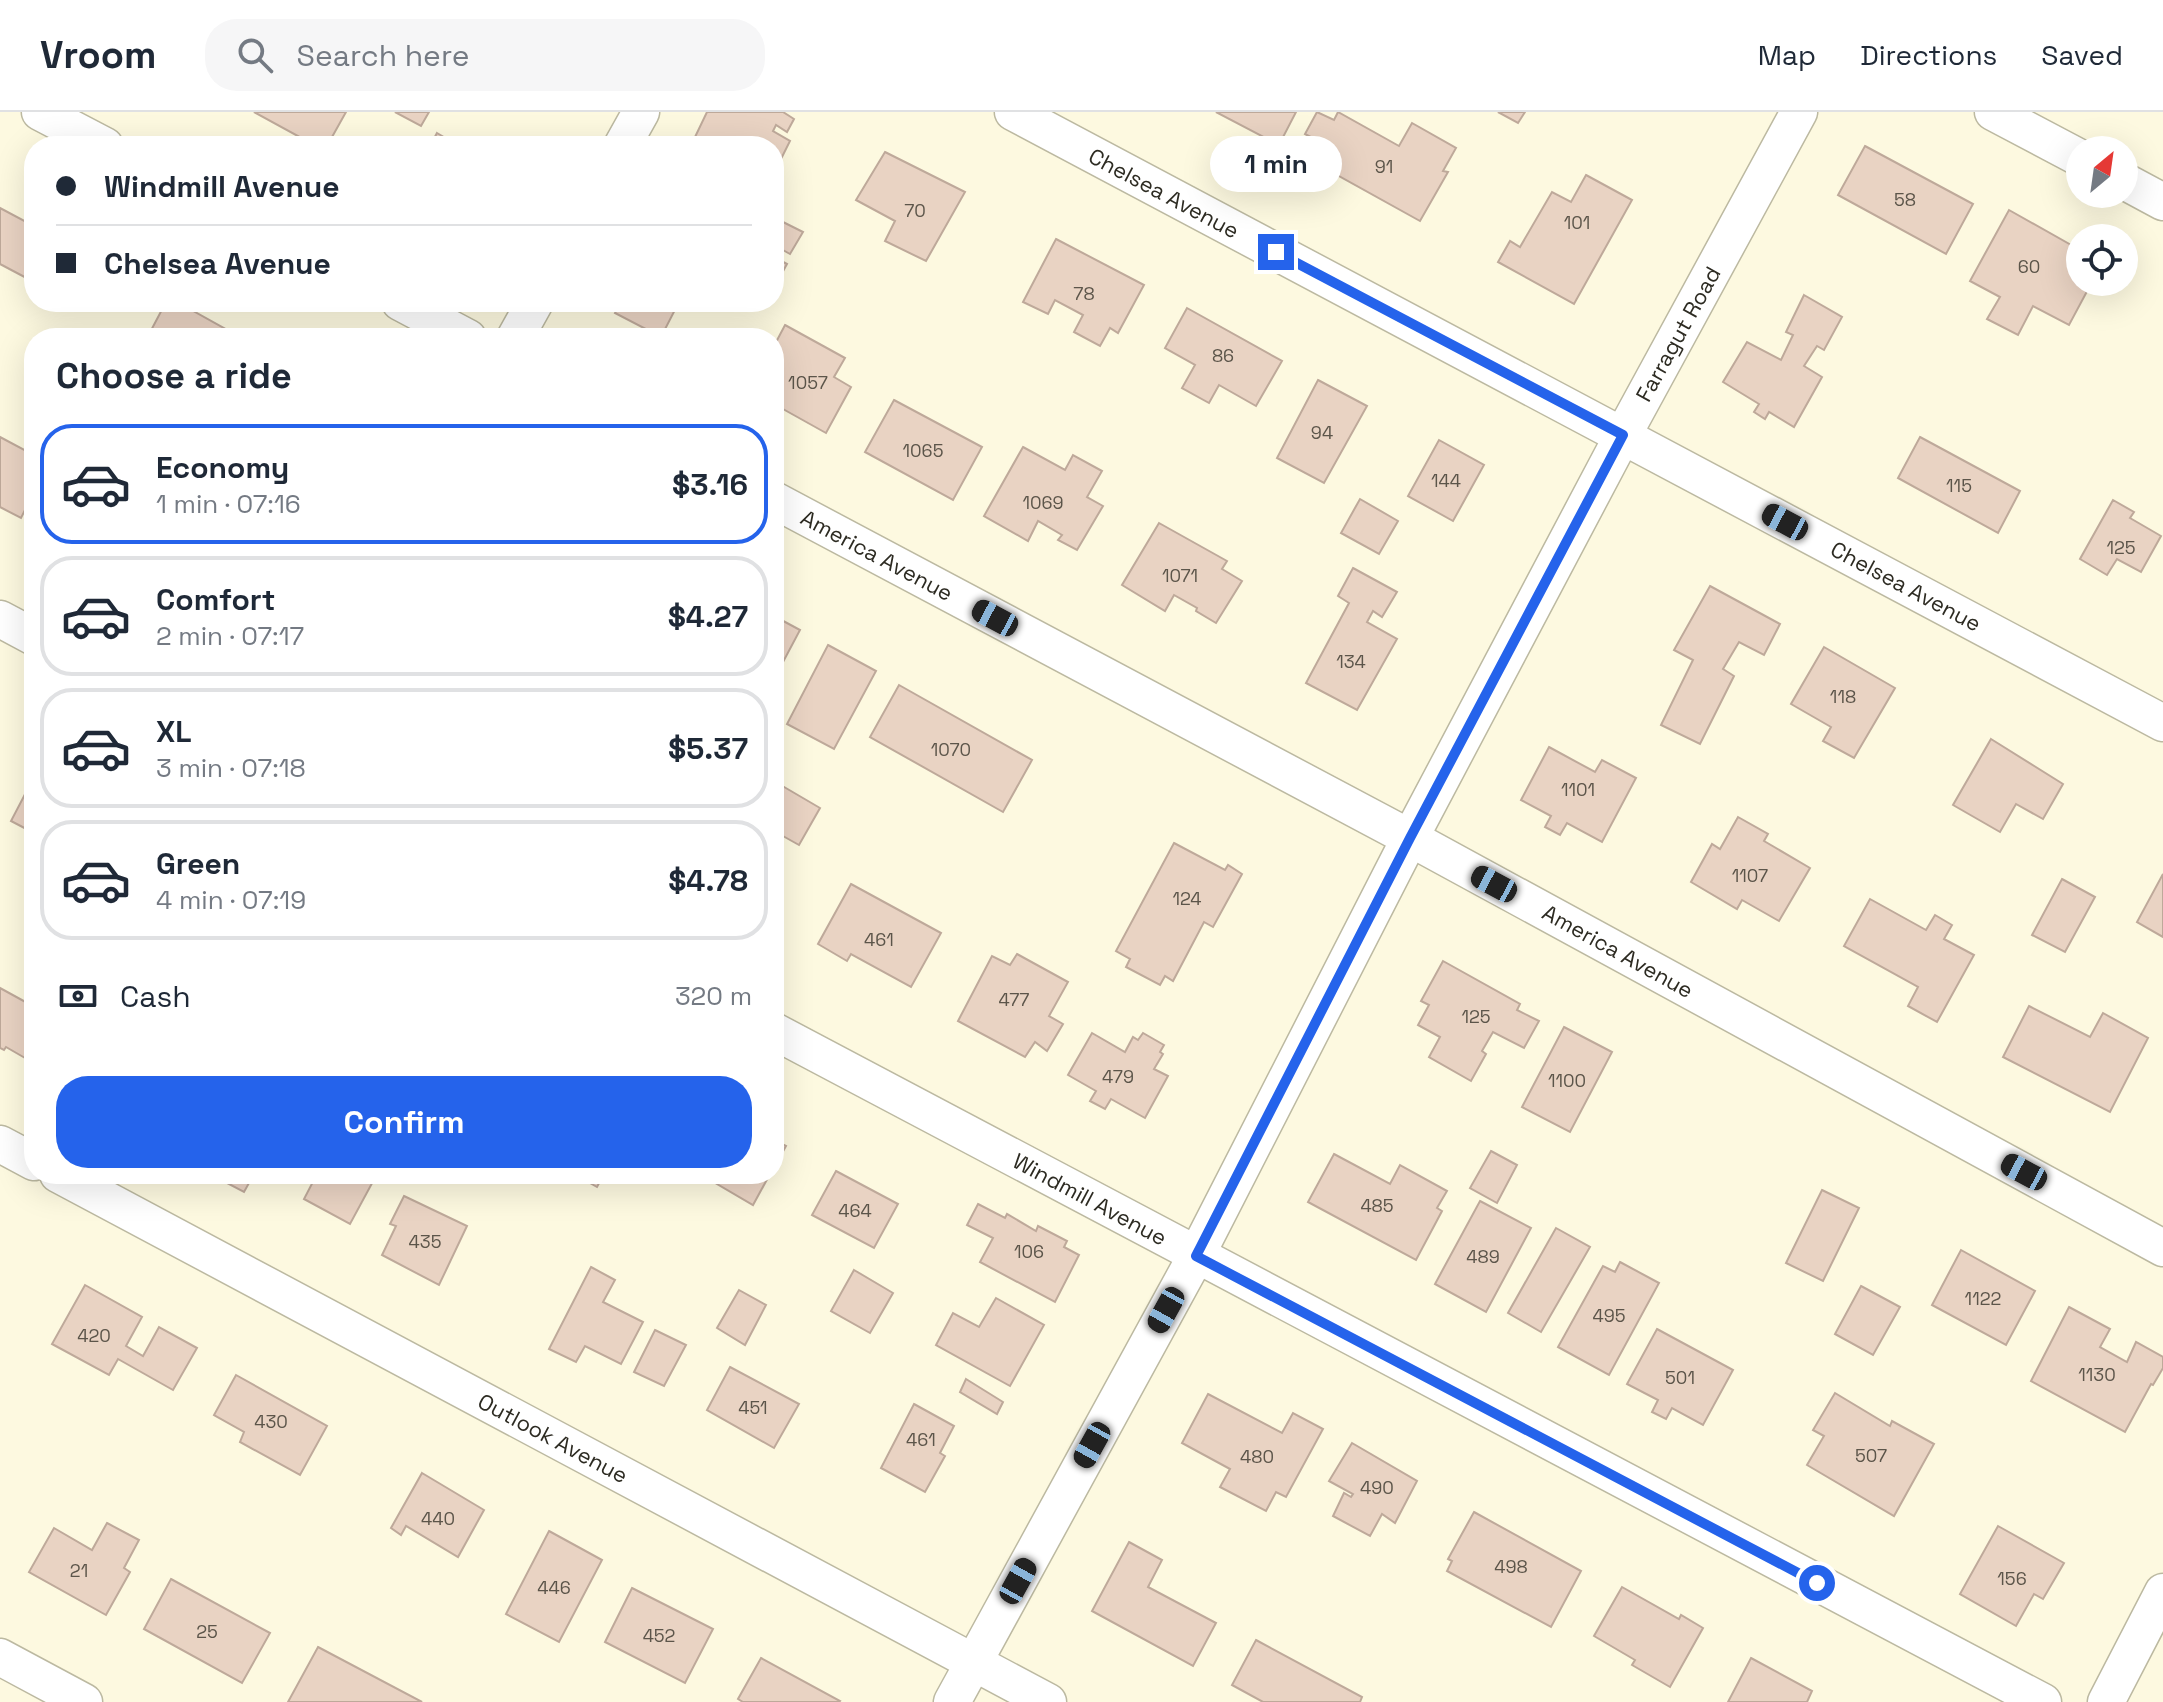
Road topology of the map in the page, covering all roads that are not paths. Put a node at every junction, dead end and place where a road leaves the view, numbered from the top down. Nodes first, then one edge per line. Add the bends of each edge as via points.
1 (40, 112) edge
2 (641, 112) edge
3 (1013, 112) edge
4 (1799, 112) edge
5 (1993, 112) edge
6 (86, 136) edge
7 (628, 136) edge
8 (2066, 151) edge
9 (2138, 189) edge
10 (2163, 202) edge
11 (419, 312) edge
12 (449, 328) edge
13 (1623, 435) junction
14 (784, 505) edge
15 (0, 619) edge
16 (24, 632) edge
17 (2163, 723) edge
18 (1410, 838) junction
19 (784, 1036) edge
20 (0, 1144) edge
21 (24, 1156) edge
22 (78, 1184) edge
23 (2163, 1248) edge
24 (1196, 1256) junction
25 (2163, 1592) edge
26 (0, 1657) edge
27 (974, 1662) junction
28 (84, 1702) edge
29 (952, 1702) edge
30 (1048, 1702) edge
31 (2043, 1702) edge
32 (2106, 1702) edge

1 - 6 street
2 - 7 street
3 - 13 street, Chelsea Avenue
4 - 13 street, Farragut Road
5 - 8 street
9 - 10 street
11 - 12 street
13 - 17 street, Chelsea Avenue
13 - 18 street, Farragut Road
14 - 18 street, America Avenue
15 - 16 street
18 - 23 street, America Avenue
18 - 24 street, Farragut Road
19 - 24 street, Windmill Avenue
20 - 21 street, Outlook Avenue
22 - 27 street, Outlook Avenue
24 - 27 street, Farragut Road
24 - 31 street, Windmill Avenue
25 - 32 street
26 - 28 street
27 - 29 street, Farragut Road
27 - 30 street, Outlook Avenue

